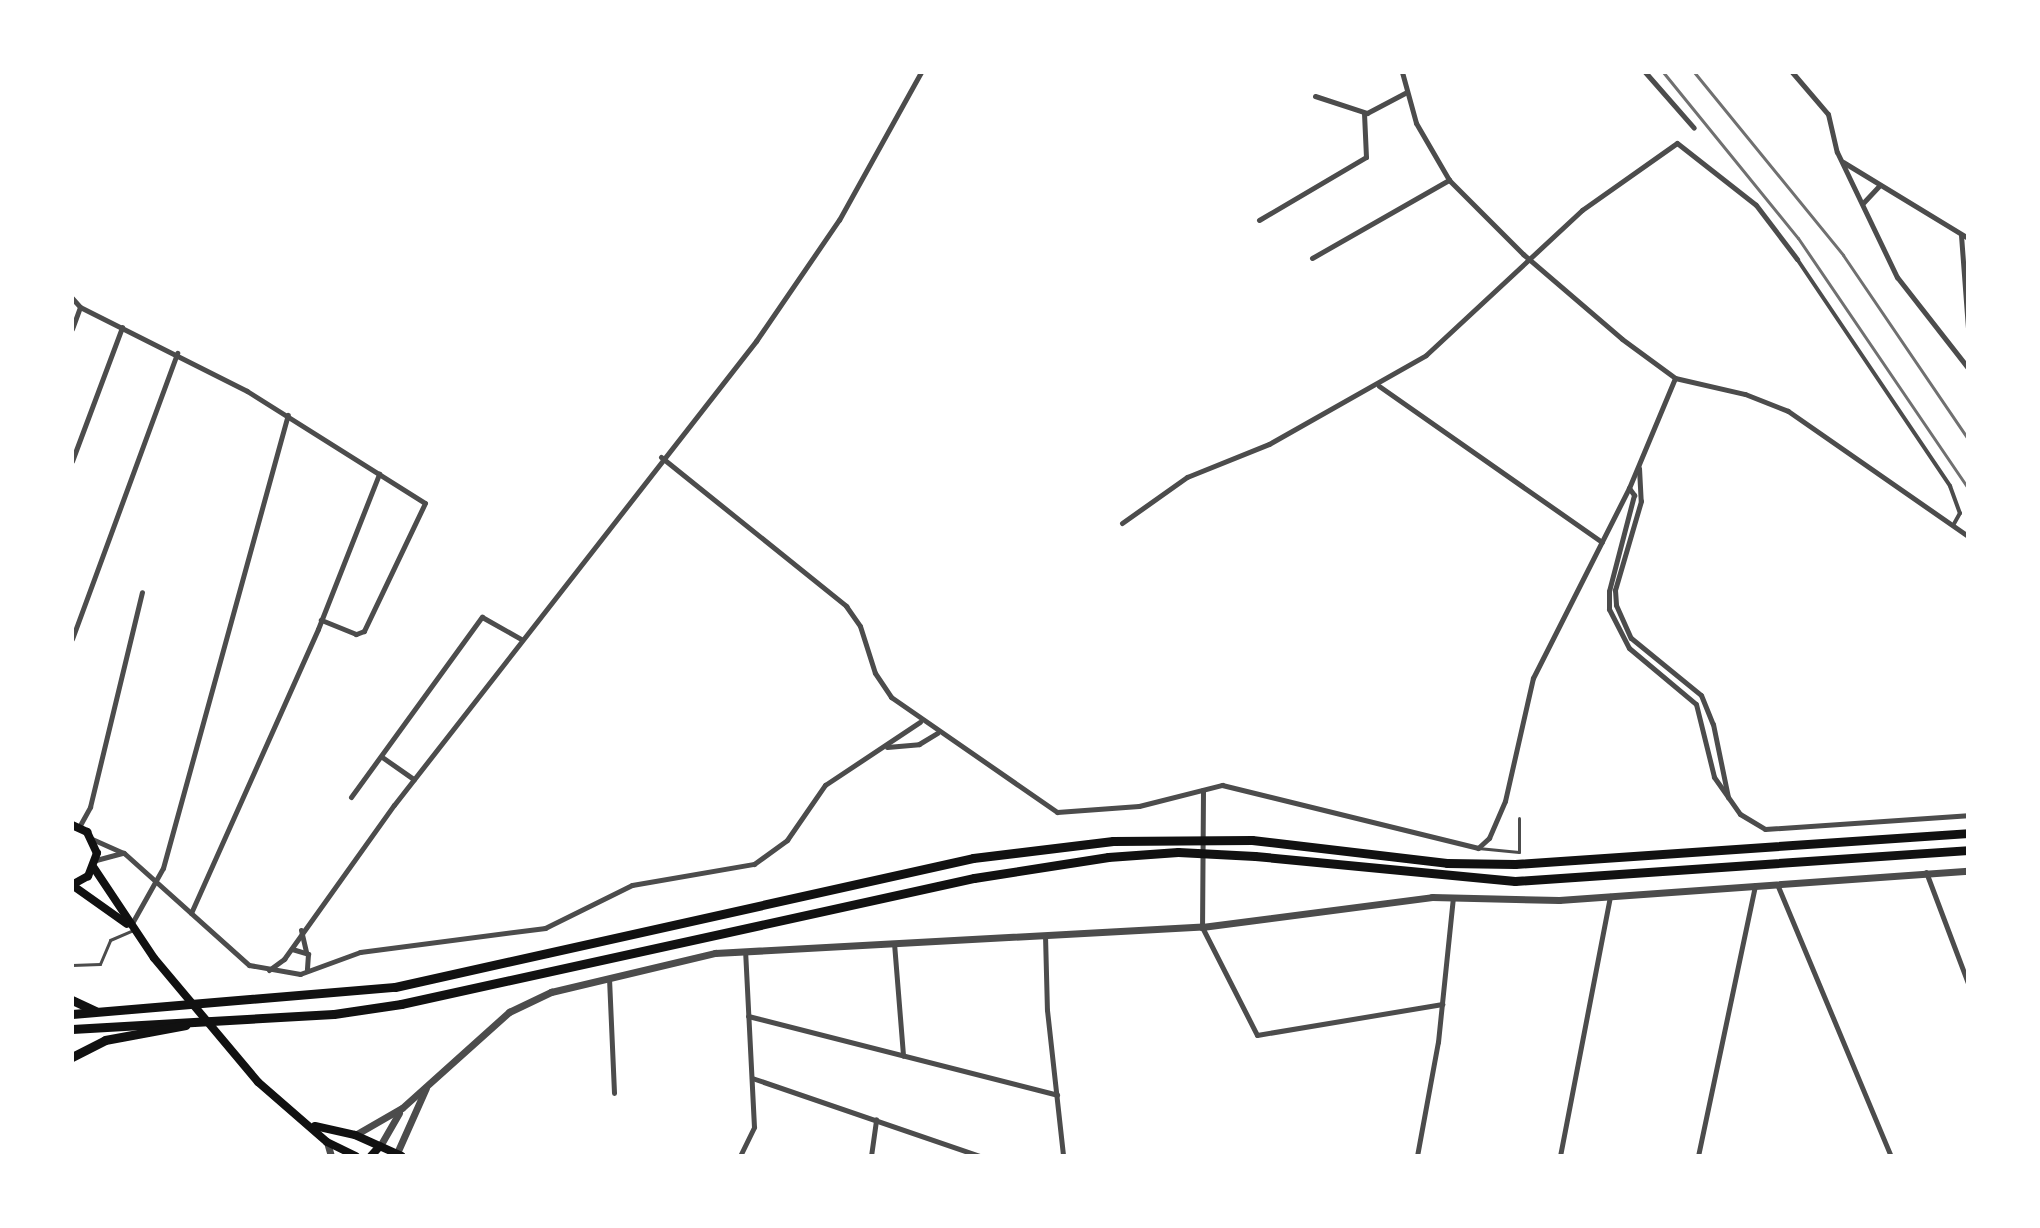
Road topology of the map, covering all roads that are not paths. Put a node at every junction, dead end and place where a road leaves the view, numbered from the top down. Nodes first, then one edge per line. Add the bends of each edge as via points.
1 (921, 72) edge
2 (1402, 72) edge
3 (1645, 72) edge
4 (1792, 72) edge
5 (1407, 92) junction
6 (1315, 96) dead end
7 (1364, 113) junction
8 (1694, 128) dead end
9 (1843, 161) junction
10 (1449, 180) junction
11 (1880, 186) junction
12 (1863, 203) junction
13 (1259, 220) dead end
14 (1961, 235) junction
15 (1968, 238) edge
16 (1312, 258) dead end
17 (1797, 259) joint
18 (1531, 260) junction
19 (72, 298) edge
20 (80, 307) junction
21 (122, 327) junction
22 (72, 329) edge
23 (1968, 329) edge
24 (177, 353) junction
25 (1968, 368) edge
26 (1675, 378) junction
27 (1379, 386) junction
28 (288, 415) junction
29 (661, 457) junction
30 (72, 461) edge
31 (1639, 468) junction
32 (379, 474) junction
33 (1629, 488) junction
34 (1122, 523) dead end
35 (1954, 524) junction
36 (1968, 536) edge
37 (1602, 542) junction
38 (142, 592) dead end
39 (321, 620) junction
40 (72, 639) edge
41 (521, 639) junction
42 (920, 722) junction
43 (937, 733) junction
44 (878, 749) junction
45 (382, 757) junction
46 (414, 779) junction
47 (1203, 790) junction
48 (351, 797) dead end
49 (1728, 798) junction
50 (1968, 815) edge
51 (1519, 818) dead end
52 (76, 826) edge
53 (1968, 833) edge
54 (92, 839) junction
55 (1478, 848) junction
56 (1968, 850) edge
57 (124, 853) junction
58 (95, 864) junction
59 (1926, 871) junction
60 (1968, 871) edge
61 (157, 883) junction
62 (1776, 883) junction
63 (72, 885) edge
64 (1755, 885) junction
65 (1610, 896) junction
66 (1453, 898) junction
67 (191, 913) junction
68 (1202, 927) junction
69 (132, 928) junction
70 (301, 929) junction
71 (1045, 935) junction
72 (894, 943) junction
73 (291, 949) junction
74 (745, 950) junction
75 (307, 953) junction
76 (284, 959) junction
77 (326, 961) junction
78 (72, 965) edge
79 (269, 970) junction
80 (288, 970) junction
81 (307, 970) junction
82 (609, 977) junction
83 (1968, 983) edge
84 (72, 1000) edge
85 (1442, 1004) junction
86 (96, 1011) junction
87 (72, 1014) edge
88 (748, 1016) junction
89 (191, 1023) junction
90 (72, 1029) edge
91 (903, 1056) junction
92 (72, 1057) edge
93 (752, 1078) junction
94 (428, 1082) junction
95 (614, 1093) dead end
96 (1057, 1095) junction
97 (402, 1108) junction
98 (876, 1119) junction
99 (314, 1126) junction
100 (355, 1135) junction
101 (327, 1142) junction
102 (380, 1146) junction
103 (398, 1155) edge
104 (331, 1156) edge
105 (356, 1156) edge
106 (371, 1156) edge
107 (740, 1156) edge
108 (871, 1156) edge
109 (980, 1156) edge
110 (1063, 1156) edge
111 (1417, 1156) edge
112 (1560, 1156) edge
113 (1698, 1156) edge
114 (1891, 1156) edge

1 - 29 street via 839,220 756,341
2 - 5 street
3 - 8 street
4 - 9 street via 1828,114
5 - 7 street
5 - 10 street via 1416,123
6 - 7 street
7 - 13 street via 1366,157
9 - 11 street
9 - 12 street
10 - 16 street
10 - 18 street
11 - 12 street
11 - 14 street
12 - 25 street via 1904,288 1934,318
14 - 15 street
14 - 23 street
17 - 18 street via 1756,205 1677,143 1604,193
17 - 35 street via 1813,290 1950,486 1960,513
18 - 26 street
18 - 27 street via 1426,355
19 - 20 street
20 - 21 street
20 - 22 street
21 - 24 street
21 - 30 street
24 - 28 street
24 - 40 street
26 - 31 street
26 - 35 street via 1745,394 1788,411
27 - 34 street via 1269,444 1187,477
27 - 37 street
28 - 32 street
28 - 61 street
29 - 41 street
29 - 42 street via 846,606 860,626 875,673 891,697
31 - 33 street
31 - 49 street via 1641,501 1615,590 1616,605 1631,638 1701,695 1713,724
32 - 39 street
32 - 39 street via 421,499 425,511 364,631 356,634
33 - 37 street
33 - 49 street via 1634,495 1609,609 1629,648 1696,704 1714,777
35 - 36 street
37 - 55 street via 1533,678 1505,801 1489,838
38 - 52 street via 90,807
39 - 67 street
41 - 45 street via 482,617
41 - 46 street
42 - 43 street
42 - 44 street
43 - 44 street via 919,744
43 - 47 street via 1005,771 1057,812 1139,806
44 - 77 street via 825,785 787,840 754,864 632,885 545,928
45 - 46 street
45 - 48 street
46 - 70 street
47 - 55 street via 1222,785
47 - 68 street
49 - 50 street via 1754,827
51 - 55 lane via 1519,852
52 - 54 main road
53 - 86 highway via 1515,864 1447,863 1252,840 1113,841 973,858 395,987
54 - 57 street
54 - 58 main road
56 - 89 highway via 1515,881 1255,856 1178,852 1108,857 974,878 401,1004
57 - 58 street
57 - 61 street
58 - 63 main road
58 - 69 main road
59 - 60 street
59 - 62 street
59 - 83 street
61 - 67 street
61 - 69 street
62 - 64 street
62 - 114 street
63 - 69 main road
64 - 65 street
64 - 113 street
65 - 66 street
65 - 112 street
66 - 68 street via 1392,900
66 - 85 street
67 - 79 street via 249,965
68 - 71 street
68 - 85 street via 1257,1035
69 - 78 lane via 110,940 100,964
69 - 99 main road via 243,1065 276,1099
70 - 73 street
70 - 75 street
71 - 72 street
71 - 96 street
72 - 74 street
72 - 91 street
73 - 75 street
73 - 76 street
74 - 82 street
74 - 88 street
75 - 77 street
75 - 81 street
76 - 79 street
76 - 80 street
77 - 81 street
79 - 80 street
80 - 81 street
82 - 94 street via 551,992 509,1012
82 - 95 street
84 - 86 highway
85 - 111 street
86 - 87 highway
88 - 91 street
88 - 93 street
89 - 90 highway
89 - 92 highway via 175,1031 105,1040
91 - 96 street
93 - 98 street
93 - 107 street via 754,1127
94 - 97 street
94 - 103 street
96 - 110 street
97 - 100 street
97 - 102 street
98 - 108 street
98 - 109 street
99 - 100 main road
99 - 101 main road
100 - 102 main road
101 - 104 street
101 - 105 main road
102 - 103 main road
102 - 106 main road

